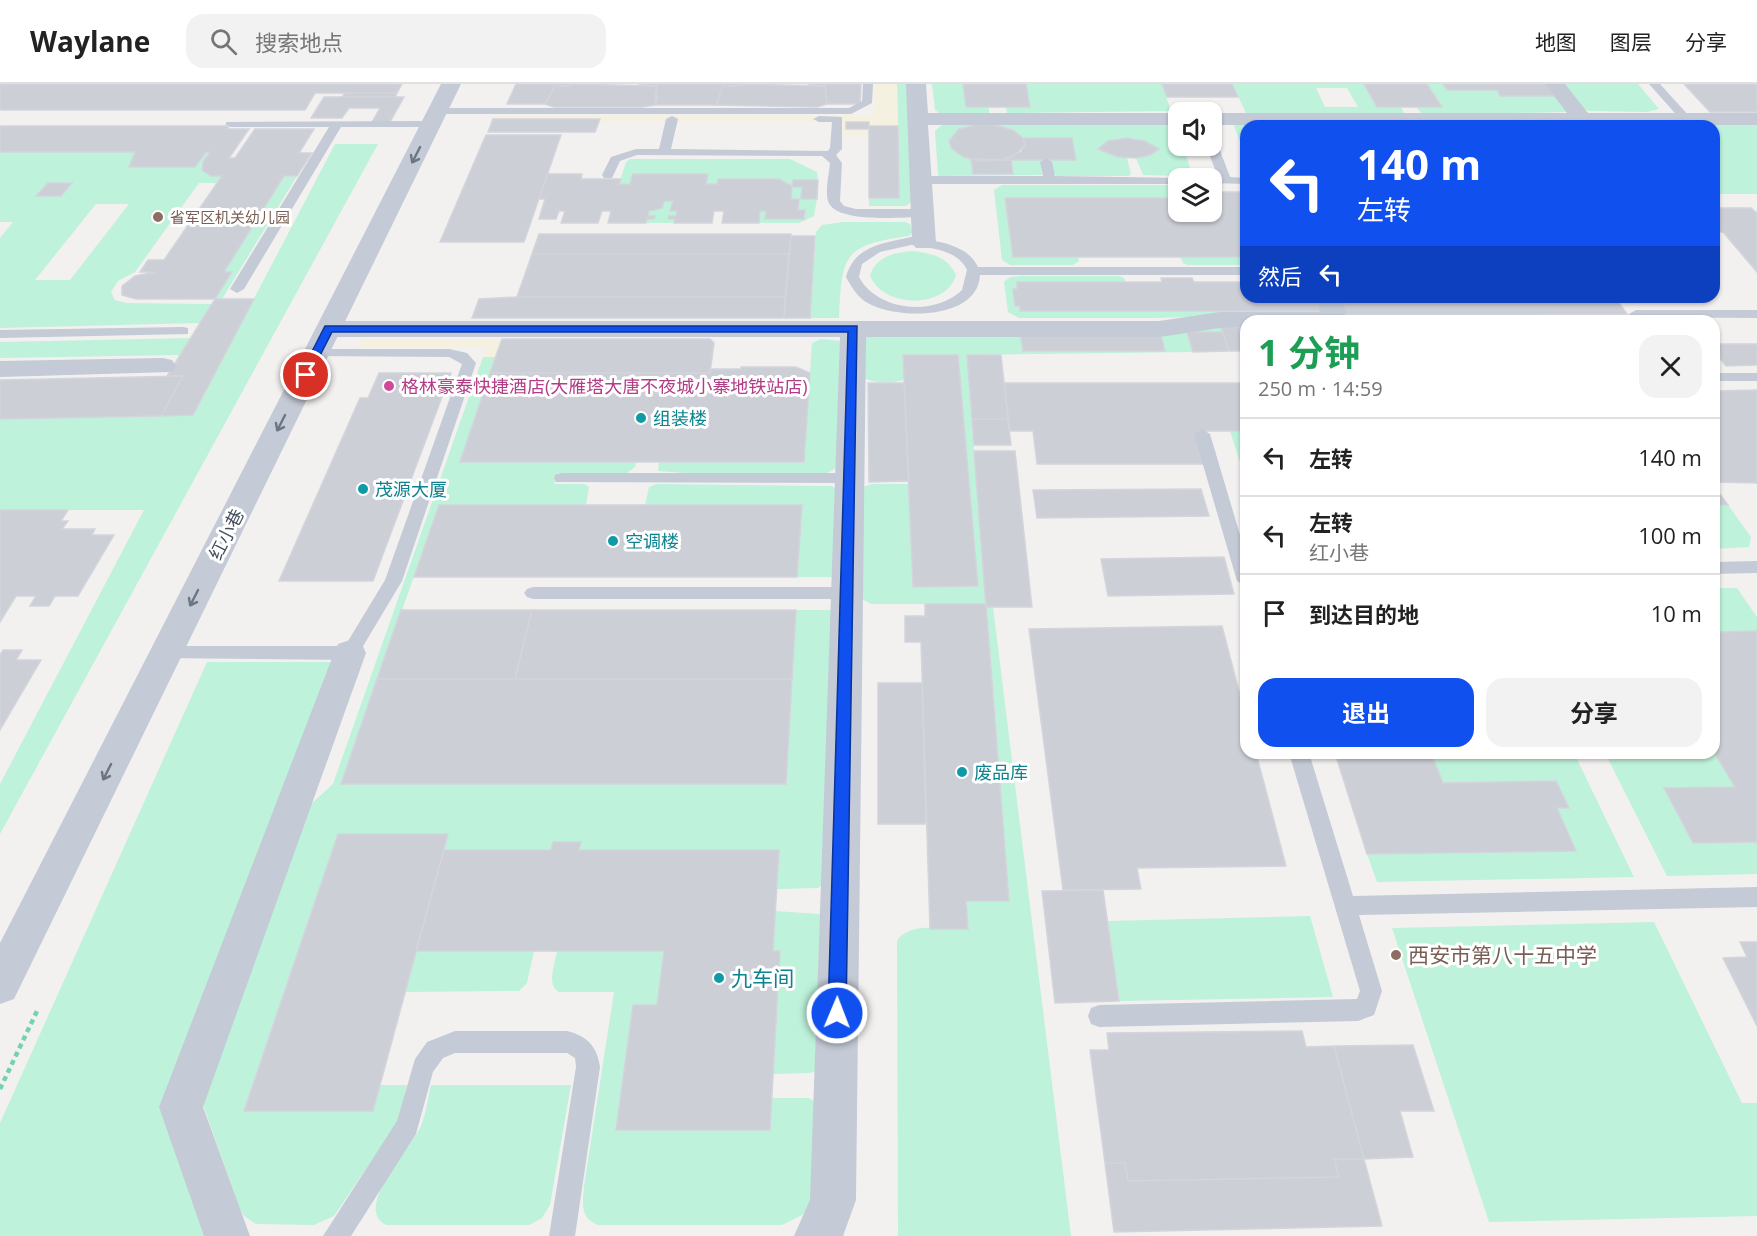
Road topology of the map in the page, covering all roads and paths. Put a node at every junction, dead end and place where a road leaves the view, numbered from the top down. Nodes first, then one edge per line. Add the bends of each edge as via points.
1 (451, 84) edge
2 (868, 84) edge
3 (916, 84) edge
4 (1555, 84) edge
5 (1654, 84) edge
6 (434, 117) junction
7 (611, 119) dead end
8 (672, 119) junction
9 (918, 119) junction
10 (1168, 119) edge
11 (1222, 119) edge
12 (1686, 119) junction
13 (1757, 119) edge
14 (1280, 120) edge
15 (1583, 120) edge
16 (1661, 120) edge
17 (231, 124) dead end
18 (337, 124) junction
19 (664, 152) junction
20 (830, 155) junction
21 (1216, 156) edge
22 (1046, 162) dead end
23 (608, 175) dead end
24 (921, 180) junction
25 (1050, 180) junction
26 (1168, 180) edge
27 (1225, 180) joint
28 (1240, 181) edge
29 (922, 213) junction
30 (924, 243) junction
31 (973, 271) junction
32 (1240, 271) edge
33 (237, 289) dead end
34 (1636, 314) dead end
35 (1757, 314) edge
36 (927, 320) junction
37 (1240, 320) edge
38 (853, 328) junction
39 (183, 331) dead end
40 (0, 334) edge
41 (322, 341) junction
42 (163, 366) dead end
43 (0, 369) edge
44 (1757, 376) edge
45 (1720, 377) edge
46 (1202, 434) dead end
47 (562, 478) dead end
48 (849, 478) junction
49 (1240, 558) edge
50 (1757, 567) edge
51 (1720, 568) edge
52 (533, 593) dead end
53 (847, 593) junction
54 (166, 653) junction
55 (350, 653) junction
56 (1301, 759) edge
57 (1757, 897) edge
58 (1346, 906) junction
59 (0, 985) edge
60 (1099, 1016) dead end
61 (227, 1236) edge
62 (336, 1236) edge
63 (562, 1236) edge
64 (817, 1236) edge

1 - 6 street, 红小巷
2 - 6 lane via 866,105 851,111
3 - 9 street
4 - 15 street
5 - 12 lane
6 - 18 lane
6 -> 41 street, 红小巷
7 - 8 lane
8 - 19 lane
8 - 20 lane via 838,119 837,147
9 - 10 street
9 - 24 street
11 - 14 street
12 - 13 street
12 - 16 street
17 - 18 lane
18 - 33 lane
19 - 20 lane
19 - 23 lane via 620,155
20 - 29 lane via 836,163 834,201 840,209 856,213
21 - 27 lane
22 - 25 lane
24 - 25 lane
24 - 29 street
25 - 26 lane
27 - 28 lane
29 - 30 street
30 - 31 lane via 955,251 969,262
30 - 36 lane via 888,244 869,251 856,262 851,275 855,289 868,301
31 - 32 lane
31 - 36 lane via 971,289
34 - 35 lane
36 - 37 street via 1159,328
36 - 38 street
38 - 41 street
38 - 48 street
39 - 40 lane
41 -> 54 street, 红小巷
41 - 55 lane via 448,353 462,356 470,366 393,580
42 - 43 street
44 - 45 lane
46 - 49 lane
47 - 48 lane
48 - 53 street
50 - 51 lane
52 - 53 lane
53 - 64 street via 833,1200
54 - 55 lane
54 -> 59 street, 红小巷
55 - 61 street via 181,1107
56 - 58 lane
57 - 58 lane
58 - 60 lane via 1371,991 1366,1007
62 - 63 lane via 408,1126 423,1067 435,1050 455,1042 567,1042 583,1050 588,1067

